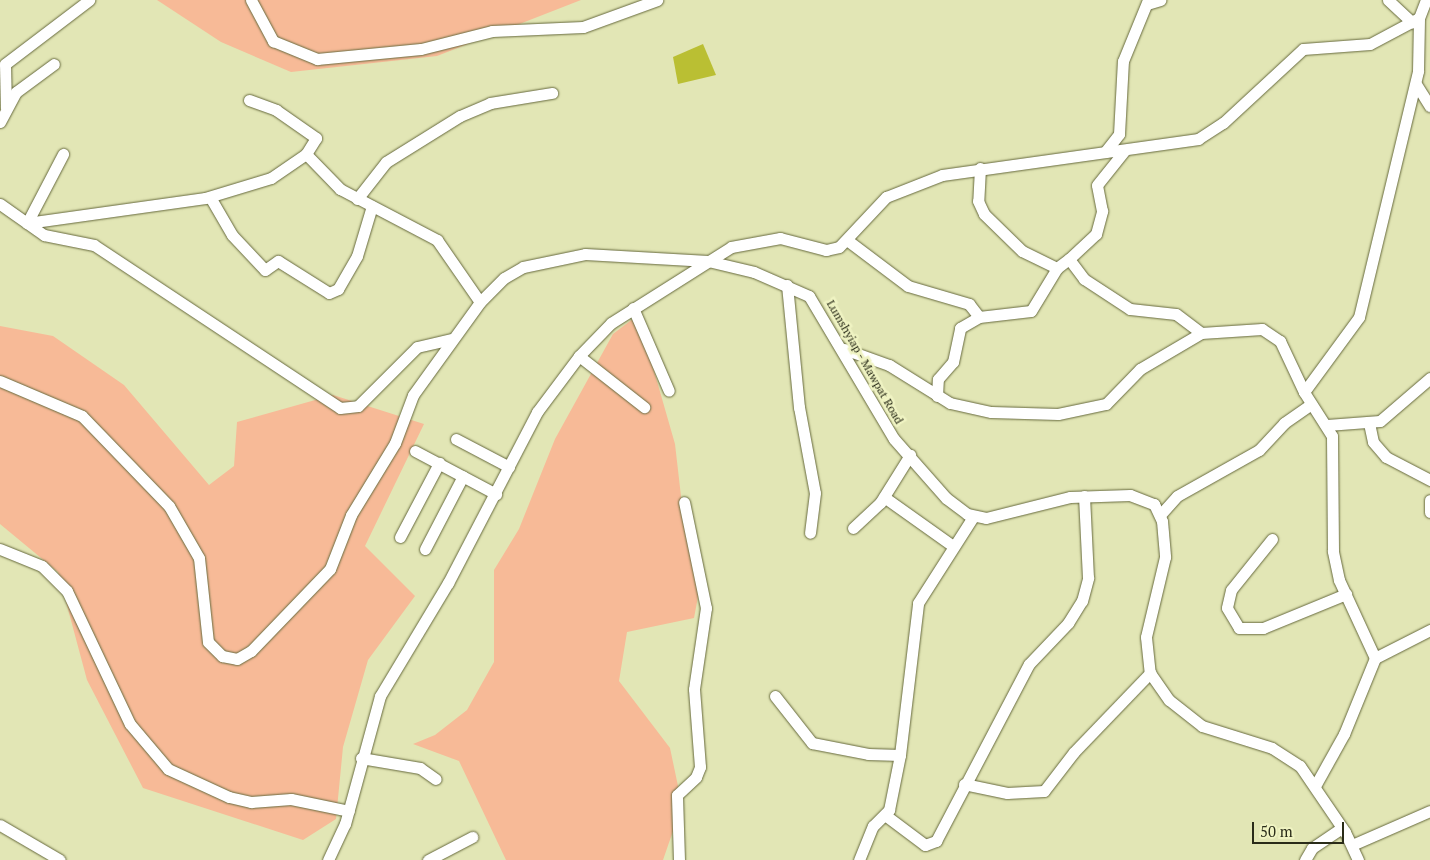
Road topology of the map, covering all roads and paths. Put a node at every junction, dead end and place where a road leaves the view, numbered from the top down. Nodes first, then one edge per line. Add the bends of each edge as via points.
1 (89, 0) edge
2 (251, 0) edge
3 (657, 0) edge
4 (1160, 0) edge
5 (1388, 0) edge
6 (1426, 0) edge
7 (1148, 2) edge
8 (1415, 20) junction
9 (54, 64) dead end
10 (1416, 84) junction
11 (552, 93) dead end
12 (249, 100) dead end
13 (1430, 106) edge
14 (6, 108) junction
15 (0, 122) edge
16 (1125, 150) junction
17 (1105, 152) junction
18 (62, 154) dead end
19 (306, 154) junction
20 (980, 168) junction
21 (210, 197) junction
22 (357, 198) junction
23 (0, 204) edge
24 (372, 206) junction
25 (27, 223) junction
26 (847, 240) junction
27 (1069, 259) junction
28 (708, 261) junction
29 (1056, 268) junction
30 (788, 286) junction
31 (480, 302) junction
32 (633, 308) junction
33 (979, 317) junction
34 (1201, 333) junction
35 (452, 340) junction
36 (844, 349) junction
37 (579, 356) junction
38 (1430, 378) edge
39 (0, 381) edge
40 (669, 392) dead end
41 (1304, 392) junction
42 (937, 396) junction
43 (1310, 405) junction
44 (644, 407) dead end
45 (1369, 423) junction
46 (1327, 424) junction
47 (456, 438) dead end
48 (415, 451) dead end
49 (910, 454) junction
50 (439, 463) junction
51 (510, 467) junction
52 (463, 476) junction
53 (1430, 480) edge
54 (496, 494) junction
55 (1084, 496) junction
56 (884, 497) junction
57 (1430, 500) edge
58 (684, 502) dead end
59 (1430, 512) edge
60 (1160, 514) junction
61 (973, 517) junction
62 (853, 528) dead end
63 (810, 534) dead end
64 (400, 537) dead end
65 (1272, 539) dead end
66 (953, 546) junction
67 (0, 548) edge
68 (425, 549) dead end
69 (1346, 594) junction
70 (1430, 630) edge
71 (1375, 658) junction
72 (1150, 673) junction
73 (775, 696) dead end
74 (900, 755) junction
75 (361, 758) junction
76 (436, 779) dead end
77 (964, 784) junction
78 (1315, 786) junction
79 (348, 811) junction
80 (1430, 812) edge
81 (885, 815) junction
82 (0, 825) edge
83 (1342, 828) junction
84 (472, 837) dead end
85 (1352, 844) junction
86 (60, 860) edge
87 (328, 860) edge
88 (428, 860) edge
89 (679, 860) edge
90 (859, 860) edge
91 (1306, 860) edge
92 (1358, 860) edge

1 - 14 street via 5,64
2 - 3 street via 273,41 317,59 421,49 492,32 582,27
4 - 7 street
5 - 8 street
6 - 8 street
7 - 17 street via 1123,61 1120,134
8 - 10 street
8 - 16 street via 1370,44 1303,48 1210,132 1186,142
9 - 14 street via 16,92
10 - 13 street
10 - 41 street via 1359,317
11 - 22 street via 490,103 460,116 386,162
12 - 19 street via 276,110 316,138
14 - 15 street
16 - 17 street
16 - 27 street via 1097,185 1102,212 1096,234
17 - 20 street
18 - 25 street
19 - 21 street via 271,178
19 - 22 street via 332,182
20 - 26 street via 942,175 886,197
20 - 29 street via 978,201 984,214 1022,251
21 - 24 street via 232,235 265,270 278,261 329,293 338,288 357,256
21 - 25 street
22 - 24 street
23 - 25 street
24 - 31 street via 437,240
25 - 35 street via 44,235 94,245 340,408 358,406 417,347
26 - 28 street via 826,250 788,238 772,238 731,248
26 - 33 street via 908,286 969,304
27 - 29 street
27 - 34 street via 1084,279 1130,310 1176,314
28 - 30 street, Lumshyiap - Mawpat Road
28 - 31 street, Lumshyiap - Mawpat Road via 626,254 568,256 513,271
28 - 32 street
29 - 33 street via 1031,311
30 - 36 street, Lumshyiap - Mawpat Road via 809,296
30 - 63 street via 799,407 815,493
31 - 35 street, Lumshyiap - Mawpat Road
32 - 37 street
32 - 40 street
33 - 42 street via 957,332 953,362 938,379
34 - 41 street via 1270,332 1280,341
34 - 42 street via 1146,365 1106,404 1087,411 1005,414
35 - 39 street, Lumshyiap - Mawpat Road via 413,395 394,443 350,515 330,569 251,650 236,659 222,656 208,642 199,558 169,506 82,416
36 - 42 street via 889,364
36 - 49 street, Lumshyiap - Mawpat Road via 894,439
37 - 44 street
37 - 51 street via 537,412
38 - 45 street via 1389,416
41 - 43 street
43 - 46 street
43 - 60 street via 1284,423 1259,450 1177,496
45 - 46 street
45 - 53 street via 1373,442 1386,457
46 - 69 street via 1334,454 1333,551
47 - 51 street
48 - 50 street
49 - 56 street
49 - 61 street, Lumshyiap - Mawpat Road via 946,498
50 - 52 street
50 - 64 street
51 - 54 street
52 - 54 street
52 - 68 street
54 - 75 street via 380,696
55 - 60 street via 1137,495 1154,504
55 - 61 street
55 - 77 street via 1088,578 1082,601 1068,623 1029,664
56 - 62 street
56 - 66 street
57 - 59 street
58 - 89 street via 706,608 694,689 700,768 696,777 677,795
60 - 72 street via 1164,569 1146,637
61 - 66 street
65 - 69 street via 1230,590 1227,608 1239,628 1263,628
66 - 74 street via 918,603
67 - 79 street via 42,566 67,591 130,724 168,769 229,798 251,802 291,799
69 - 71 street
70 - 71 street
71 - 78 street via 1344,734
72 - 77 street via 1074,752 1044,791 1007,793
72 - 78 street via 1169,700 1202,726 1281,752 1305,770
73 - 74 street via 812,743 868,754
74 - 81 street
75 - 76 street via 420,768
75 - 79 street
77 - 81 street via 932,844 919,842
78 - 83 street
79 - 87 street
80 - 85 street
81 - 90 street via 873,826
82 - 86 street
83 - 85 street
83 - 91 street via 1312,848
84 - 88 street
85 - 92 street

